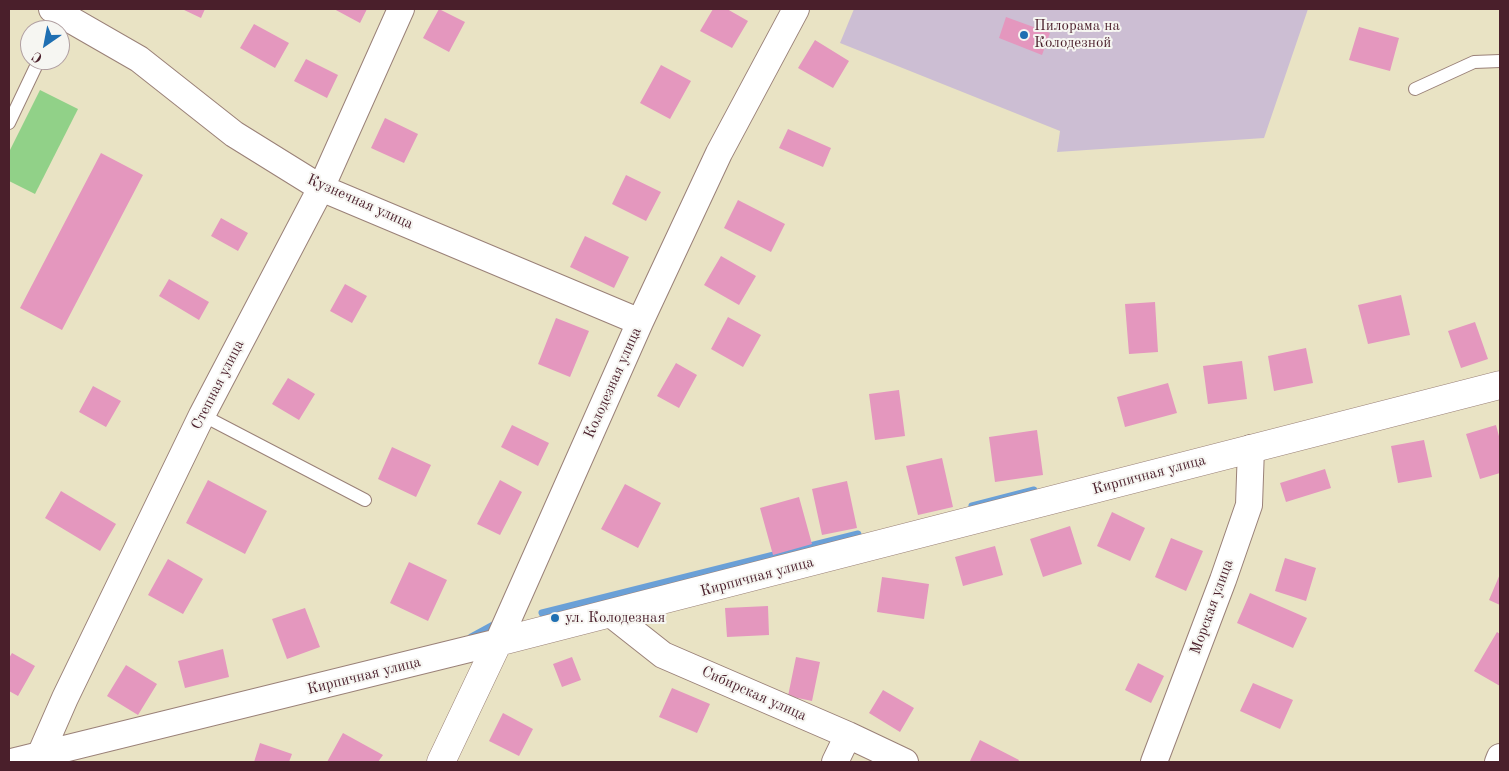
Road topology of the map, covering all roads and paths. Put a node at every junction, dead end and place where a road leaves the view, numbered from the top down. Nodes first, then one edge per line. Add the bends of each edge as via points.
1 (401, 9) edge
2 (796, 9) edge
3 (55, 14) edge
4 (1500, 61) edge
5 (34, 70) edge
6 (1415, 88) dead end
7 (9, 122) edge
8 (321, 188) junction
9 (640, 322) junction
10 (1500, 385) edge
11 (202, 415) junction
12 (1251, 448) junction
13 (365, 500) dead end
14 (611, 614) junction
15 (498, 642) junction
16 (848, 736) junction
17 (1500, 757) edge
18 (38, 759) edge
19 (12, 762) edge
20 (441, 762) edge
21 (835, 762) edge
22 (905, 762) edge
23 (1154, 762) edge
24 (1498, 762) edge

1 - 8 street, Степная улица
2 - 9 street, Колодезная улица via 719,153
3 - 8 street, Кузнечная улица via 140,59 234,134
4 - 6 lane via 1474,62
5 - 7 lane
8 - 9 street, Кузнечная улица
8 - 11 street, Степная улица
9 - 15 street, Колодезная улица
10 - 12 street, Кирпичная улица
11 - 13 lane
11 - 18 street, Степная улица
12 - 14 street, Кирпичная улица
12 - 23 street, Морская улица via 1249,505
14 - 15 street, Кирпичная улица
14 - 16 street, Сибирская улица via 663,654
15 - 18 street, Кирпичная улица
15 - 20 street, Колодезная улица
16 - 21 street
16 - 22 street, Сибирская улица
17 - 24 street
18 - 19 street, Кирпичная улица

